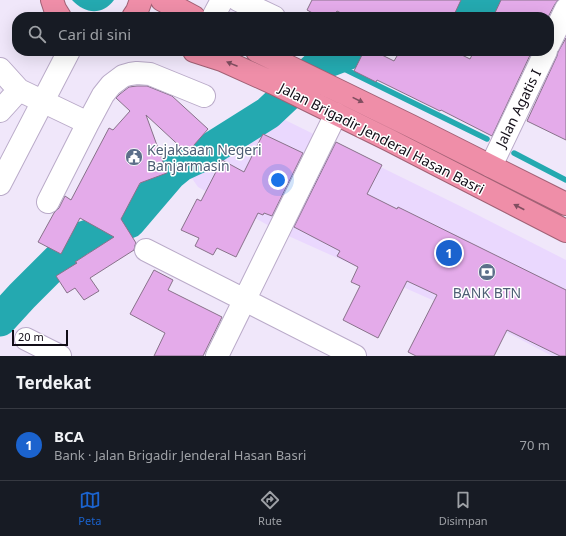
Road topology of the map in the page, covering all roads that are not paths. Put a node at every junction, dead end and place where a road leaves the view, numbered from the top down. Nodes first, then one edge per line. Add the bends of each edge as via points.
1 (52, 0) edge
2 (141, 0) edge
3 (162, 0) edge
4 (222, 0) edge
5 (238, 0) edge
6 (566, 9) edge
7 (57, 12) edge
8 (136, 12) edge
9 (185, 12) edge
10 (216, 12) edge
11 (263, 12) edge
12 (554, 34) edge
13 (66, 56) edge
14 (210, 56) edge
15 (266, 56) edge
16 (544, 56) edge
17 (0, 69) edge
18 (19, 90) junction
19 (204, 96) dead end
20 (43, 102) junction
21 (0, 111) edge
22 (336, 114) junction
23 (399, 120) junction
24 (88, 123) junction
25 (389, 140) junction
26 (491, 166) junction
27 (0, 184) edge
28 (559, 201) edge
29 (48, 202) dead end
30 (542, 219) junction
31 (566, 231) edge
32 (146, 250) dead end
33 (244, 300) junction
34 (26, 339) dead end
35 (60, 356) edge
36 (217, 356) edge
37 (355, 356) edge

1 - 7 highway
2 - 8 highway
3 - 9 highway
4 - 10 street
5 - 11 street
6 - 12 street
13 - 20 street
22 -> 14 highway, Jalan Brigadir Jenderal Hasan Basri via 268,80
15 -> 23 highway, Jalan Brigadir Jenderal Hasan Basri
16 - 26 street, Jalan Agatis I
17 - 18 street
18 - 20 street
18 - 21 street
19 - 24 street via 150,74 130,74 111,85
20 - 24 street
20 - 27 street
22 - 25 highway, Jalan Brigadir Jenderal Hasan Basri
22 - 33 street
23 - 25 highway
23 - 26 highway, Jalan Brigadir Jenderal Hasan Basri
24 - 29 street
30 -> 25 highway, Jalan Brigadir Jenderal Hasan Basri
26 - 28 highway, Jalan Brigadir Jenderal Hasan Basri
28 - 30 highway
30 - 31 highway, Jalan Brigadir Jenderal Hasan Basri
32 - 33 street
33 - 36 street
33 - 37 street
34 - 35 street

